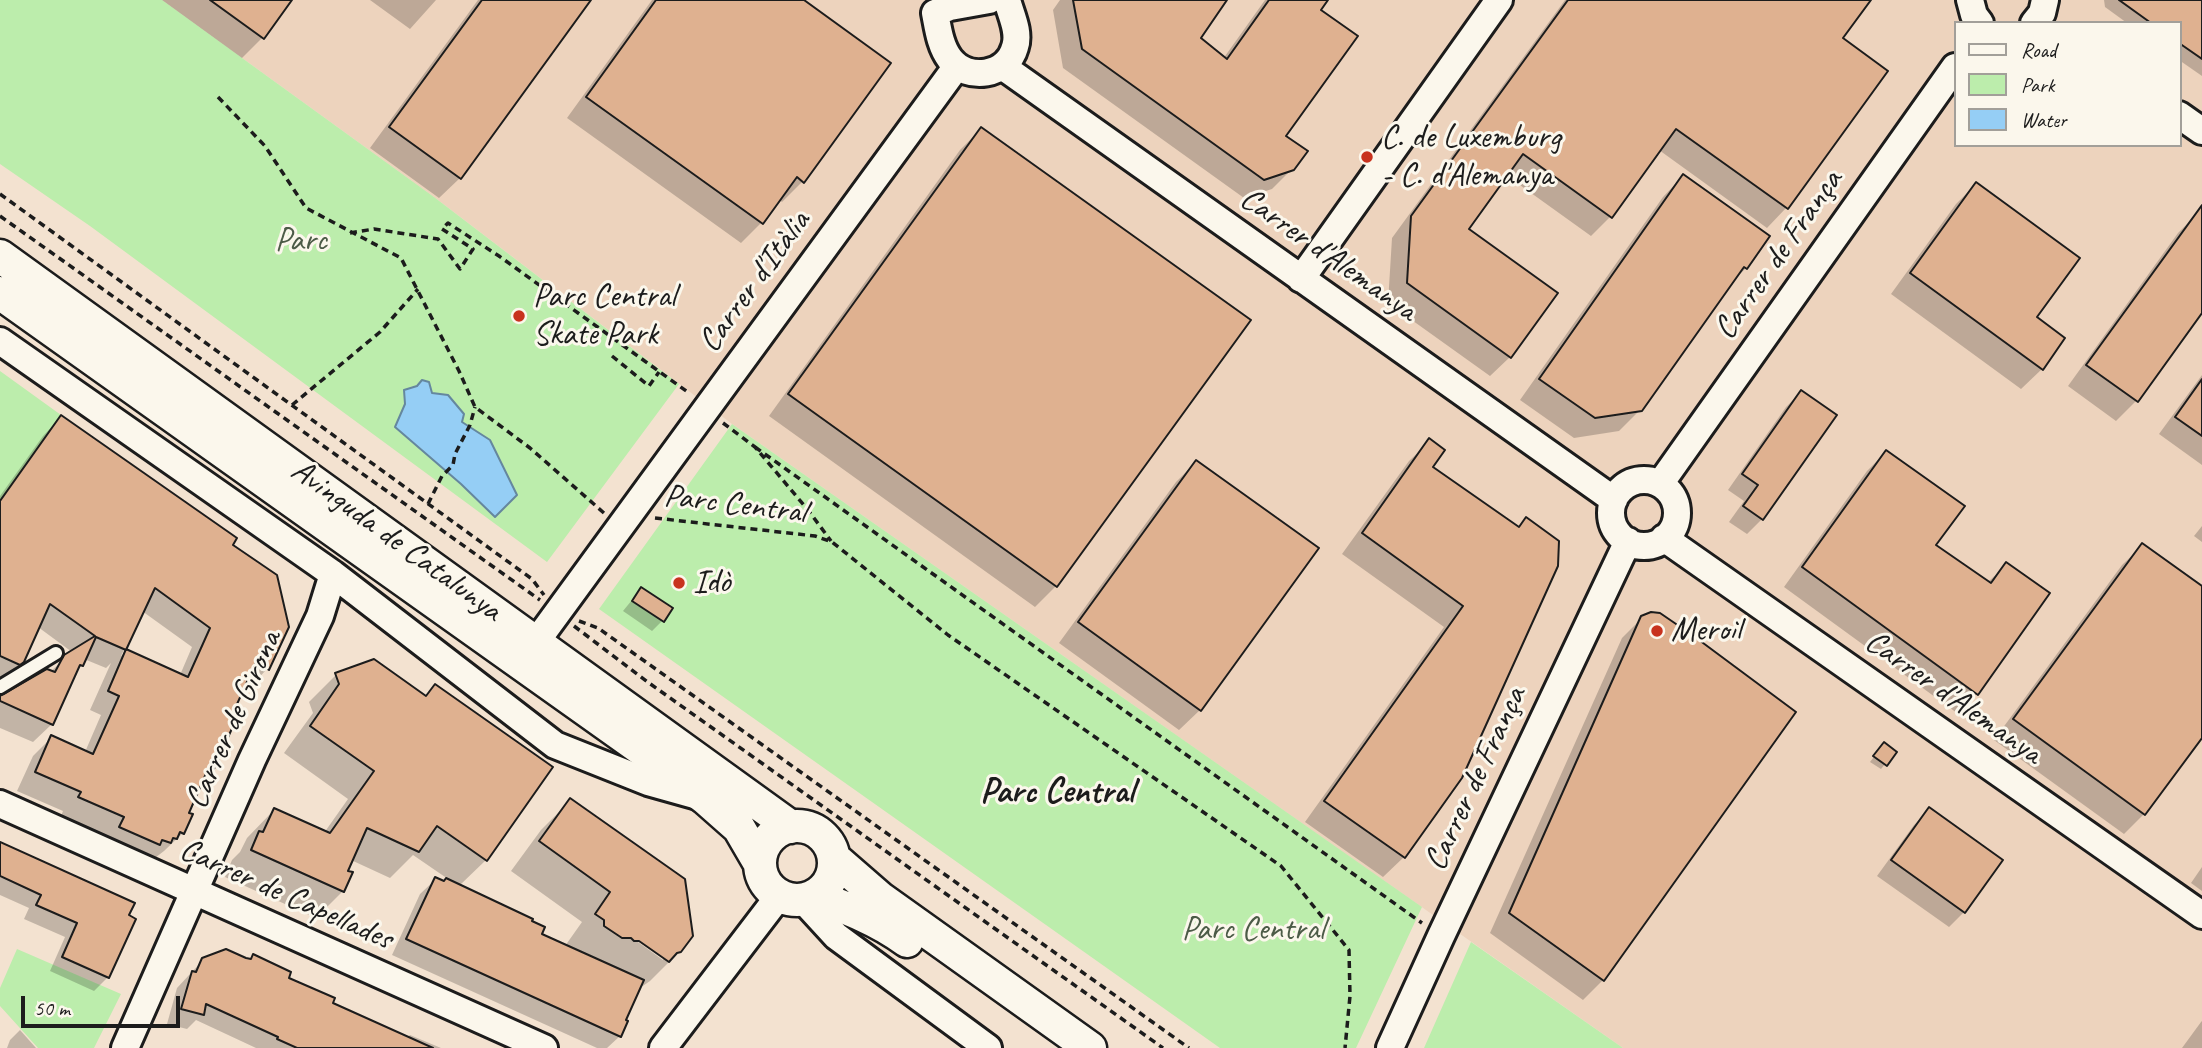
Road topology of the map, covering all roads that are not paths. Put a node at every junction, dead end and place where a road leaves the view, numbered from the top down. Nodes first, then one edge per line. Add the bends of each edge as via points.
1 (989, 0) edge
2 (1007, 0) edge
3 (1499, 0) edge
4 (1970, 0) edge
5 (925, 6) edge
6 (1978, 21) edge
7 (957, 66) junction
8 (1002, 66) junction
9 (1954, 68) edge
10 (2181, 116) edge
11 (2202, 131) edge
12 (0, 256) edge
13 (1301, 279) junction
14 (0, 293) edge
15 (0, 341) edge
16 (1660, 484) junction
17 (1614, 500) junction
18 (1664, 538) junction
19 (1628, 541) junction
20 (333, 574) junction
21 (536, 642) junction
22 (56, 653) dead end
23 (0, 687) edge
24 (705, 797) junction
25 (0, 804) edge
26 (791, 827) junction
27 (834, 858) junction
28 (760, 864) junction
29 (195, 892) junction
30 (799, 898) junction
31 (2202, 915) edge
32 (125, 1048) edge
33 (544, 1048) edge
34 (663, 1048) edge
35 (988, 1048) edge
36 (1055, 1048) edge
37 (1090, 1048) edge
38 (1390, 1048) edge

1 - 5 street
2 - 8 street via 1016,37 1015,48
3 - 13 street
4 - 6 street
5 - 7 street via 944,50
7 - 8 street via 979,74
7 - 21 street, Carrer d'Itàlia via 698,402 623,521
8 - 13 street, Carrer d'Alemanya
9 - 16 street, Carrer de França
10 - 11 street
12 - 21 street, Avinguda de Catalunya
13 - 17 street, Carrer d'Alemanya
14 - 24 street, Avinguda de Catalunya
15 - 20 street
16 - 17 street via 1633,482
16 - 18 street via 1670,492 1677,510 1673,528
17 - 19 street via 1613,523
18 - 19 street via 1644,545
18 - 31 street, Carrer d'Alemanya
19 - 38 street, Carrer de França
20 - 24 street via 555,746 648,782
20 - 29 street, Carrer de Girona via 320,615
21 - 26 street, Avinguda de Catalunya
22 - 23 lane
24 - 28 street, Avinguda de Catalunya via 739,828
25 - 29 street, Carrer de Capellades
26 - 27 street via 819,834 827,840
26 - 28 street via 772,836
27 - 30 street via 834,870 824,890
27 - 37 street via 880,898
28 - 30 street via 769,888
29 - 32 street, Carrer de Girona
29 - 33 street, Carrer de Capellades
30 - 34 street
30 - 35 street via 836,936
30 - 36 street via 854,911 890,928

